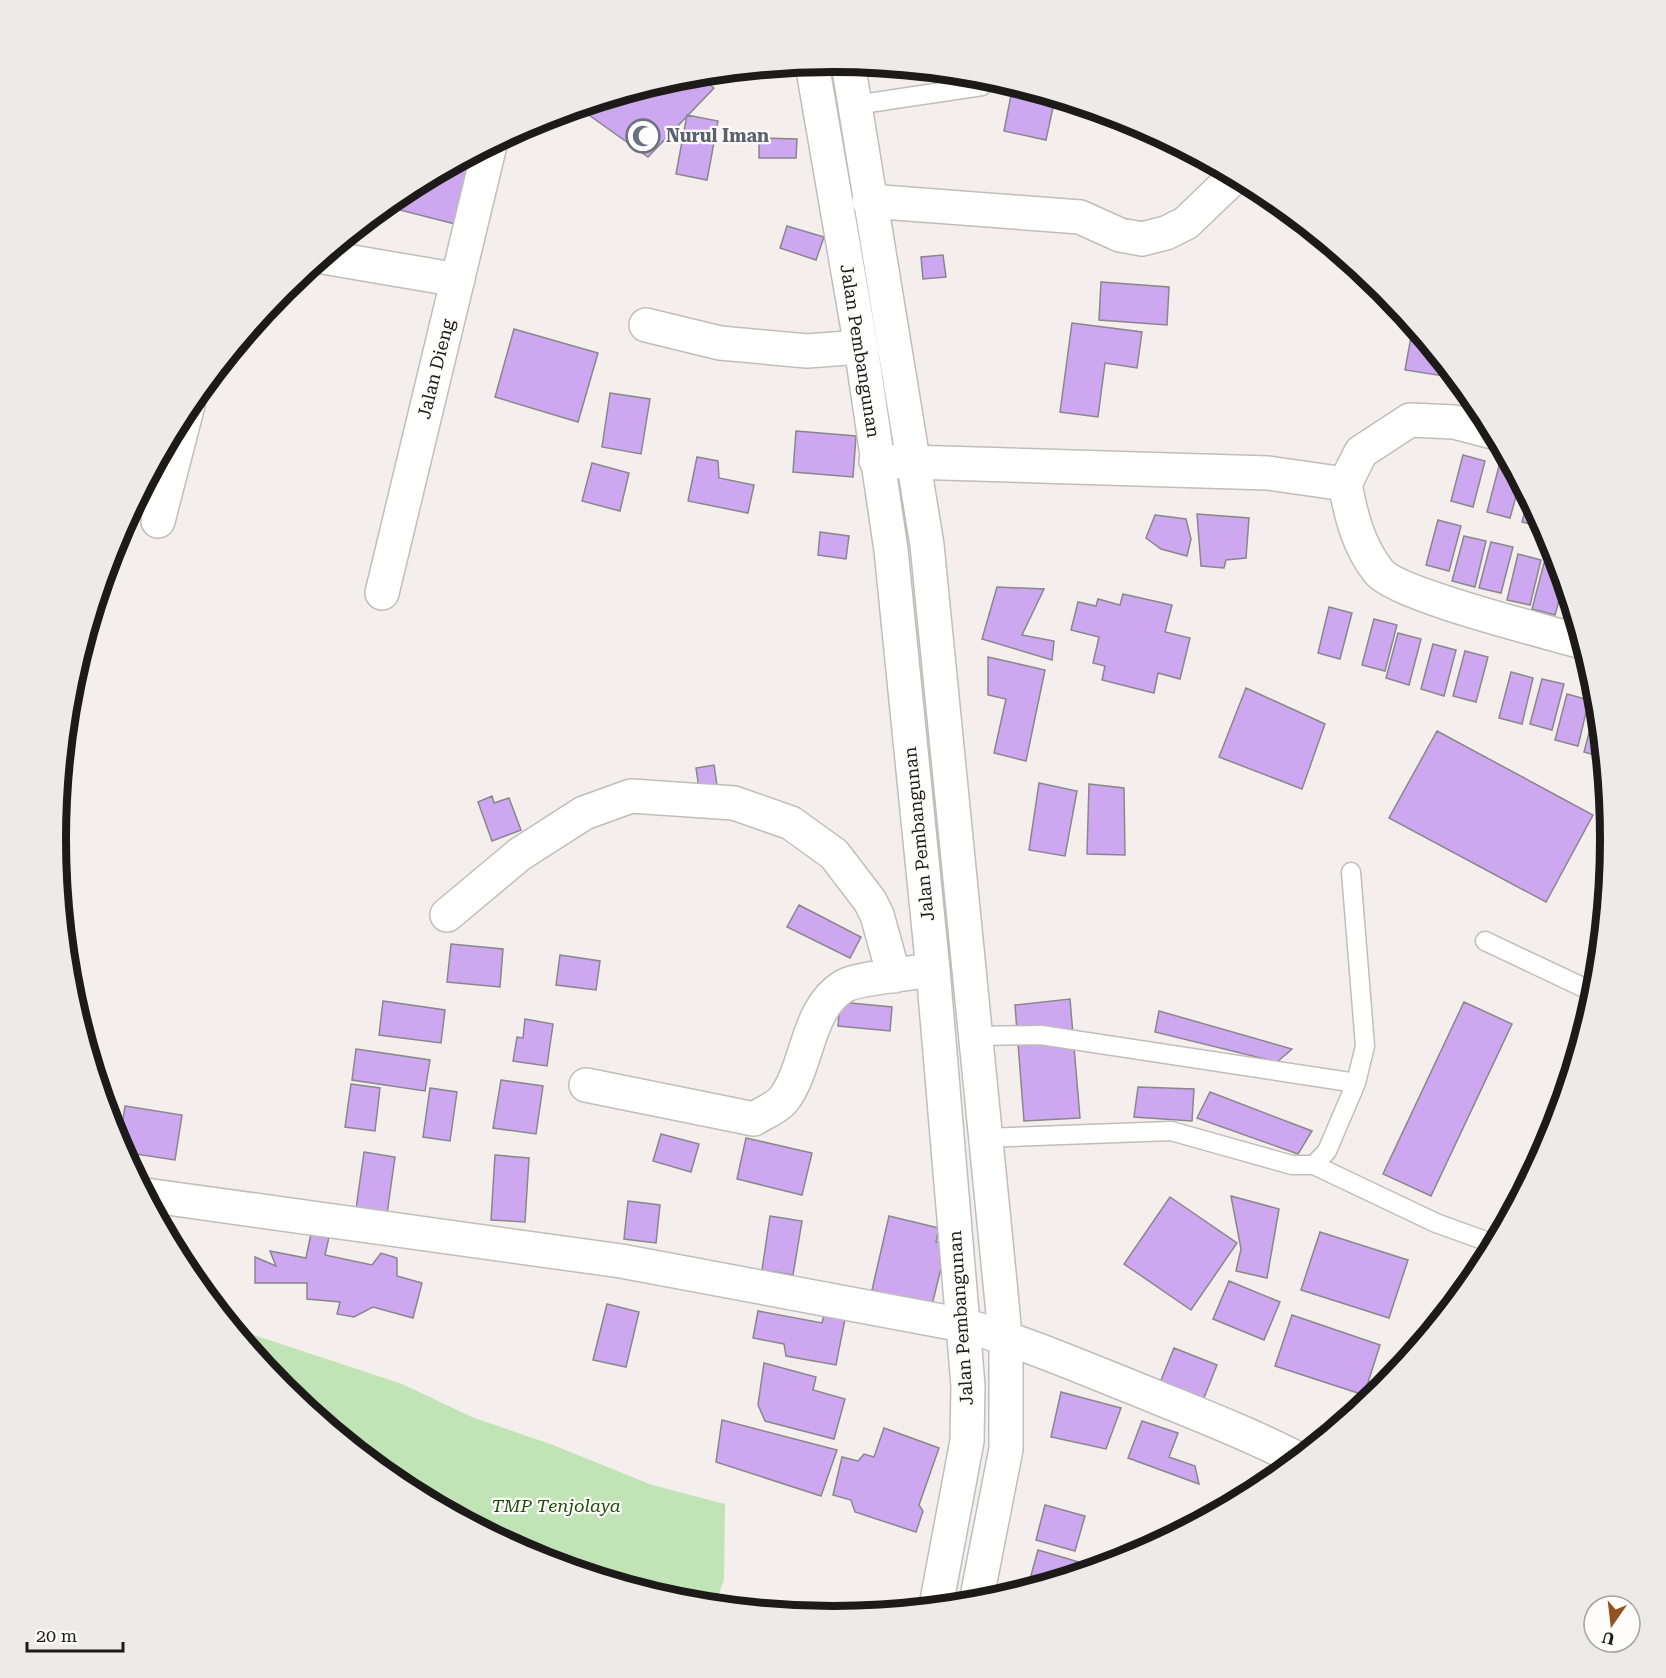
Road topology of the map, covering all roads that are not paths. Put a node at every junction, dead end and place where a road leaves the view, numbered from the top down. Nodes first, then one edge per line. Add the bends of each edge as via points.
1 (814, 73) edge
2 (850, 73) edge
3 (979, 86) edge
4 (855, 105) junction
5 (488, 154) edge
6 (1229, 182) edge
7 (869, 201) junction
8 (331, 258) edge
9 (458, 280) junction
10 (646, 325) dead end
11 (861, 347) junction
12 (1481, 429) edge
13 (179, 438) edge
14 (876, 461) junction
15 (914, 463) junction
16 (1345, 484) junction
17 (158, 521) dead end
18 (382, 593) dead end
19 (1574, 640) edge
20 (1351, 872) dead end
21 (447, 915) dead end
22 (1485, 941) dead end
23 (933, 970) junction
24 (894, 976) junction
25 (1585, 988) edge
26 (976, 1036) junction
27 (1356, 1083) junction
28 (585, 1085) dead end
29 (986, 1138) junction
30 (1314, 1165) junction
31 (155, 1196) edge
32 (263, 1198) dead end
33 (1486, 1241) edge
34 (582, 1255) junction
35 (963, 1325) junction
36 (1005, 1336) junction
37 (1291, 1454) edge
38 (978, 1592) edge
39 (937, 1598) edge

1 - 11 street, Jalan Pembangunan
2 - 4 street, Jalan Pembangunan
3 - 4 lane
4 - 7 street, Jalan Pembangunan
5 - 9 street, Jalan Dieng
6 - 7 street via 1186,223 1142,239 1120,235 1080,217
7 - 15 street, Jalan Pembangunan
8 - 9 street
9 - 18 street, Jalan Dieng
10 - 11 street via 720,343 807,351
11 - 14 street, Jalan Pembangunan
12 - 16 street via 1454,422 1410,420 1361,452
13 - 17 street
14 - 15 street
14 - 23 street, Jalan Pembangunan via 891,549
15 - 16 street via 1268,472
15 - 26 street, Jalan Pembangunan via 927,545
16 - 19 street via 1354,530 1380,574 1412,591
20 - 27 lane via 1365,1046
21 - 24 street via 519,854 584,813 631,796 734,803 791,823 834,854 874,908
22 - 25 lane
23 - 24 street
23 - 35 street, Jalan Pembangunan
24 - 28 street via 846,985 828,999 783,1100 754,1119
26 - 27 lane via 1041,1035
26 - 29 street, Jalan Pembangunan
27 - 30 lane via 1327,1151
29 - 30 lane via 1171,1131 1292,1165
29 - 36 street, Jalan Pembangunan
30 - 33 lane via 1436,1223
31 - 34 street
32 - 34 street via 283,1204 446,1221 496,1230
34 - 35 street
35 - 36 street
35 - 39 street, Jalan Pembangunan via 967,1441
36 - 37 street
36 - 38 street, Jalan Pembangunan via 1006,1449

